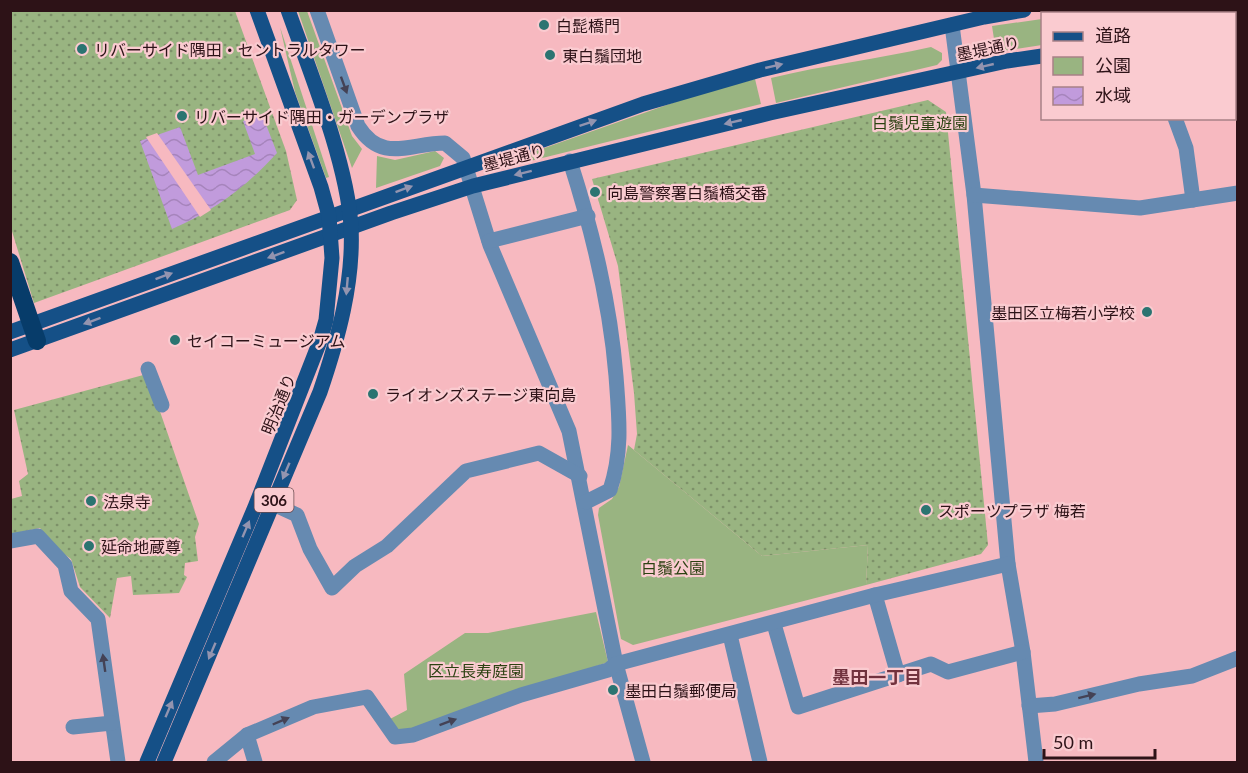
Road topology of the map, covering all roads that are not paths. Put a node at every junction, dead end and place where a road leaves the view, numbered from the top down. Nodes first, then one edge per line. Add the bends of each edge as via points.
1 (257, 10) edge
2 (288, 10) edge
3 (317, 10) edge
4 (1024, 10) edge
5 (1154, 10) edge
6 (1172, 12) edge
7 (952, 25) junction
8 (1041, 56) edge
9 (959, 72) junction
10 (1176, 120) edge
11 (570, 161) junction
12 (466, 166) junction
13 (473, 186) junction
14 (1238, 193) edge
15 (974, 195) junction
16 (1193, 200) junction
17 (349, 208) junction
18 (329, 216) junction
19 (588, 216) junction
20 (351, 228) junction
21 (331, 236) junction
22 (489, 241) junction
23 (10, 262) edge
24 (10, 332) edge
25 (34, 333) junction
26 (10, 351) edge
27 (148, 369) dead end
28 (162, 405) dead end
29 (580, 476) junction
30 (585, 502) junction
31 (273, 504) junction
32 (10, 542) edge
33 (1008, 564) junction
34 (875, 595) junction
35 (774, 624) junction
36 (730, 635) junction
37 (1023, 652) junction
38 (1238, 658) edge
39 (616, 664) junction
40 (898, 675) junction
41 (1029, 706) junction
42 (112, 723) junction
43 (74, 727) dead end
44 (247, 735) junction
45 (118, 762) edge
46 (147, 762) edge
47 (164, 762) edge
48 (214, 762) edge
49 (255, 762) edge
50 (643, 762) edge
51 (760, 762) edge
52 (1036, 762) edge

18 -> 1 main road, 明治通り / 306
2 - 17 main road, 明治通り / 306 via 332,141
3 -> 12 street via 365,137 394,150 445,143 457,151
4 - 7 main road, 墨堤通り
5 - 6 main road
7 - 9 street
12 -> 7 main road, 墨堤通り via 708,83
8 -> 9 main road, 墨堤通り
9 -> 11 main road, 墨堤通り
9 - 15 street
10 - 16 street via 1186,148
11 -> 13 main road, 墨堤通り
11 - 19 street
12 - 13 street
17 -> 12 main road, 墨堤通り
13 - 20 main road, 墨堤通り
13 - 22 street
14 - 16 street
15 - 16 street via 1140,208
15 - 33 street
17 - 18 main road, 墨堤通り
17 - 20 main road, 明治通り / 306
18 - 21 main road, 明治通り / 306
25 -> 18 main road, 墨堤通り
19 - 22 street
19 - 30 street via 609,311 621,436 610,490
20 - 21 main road, 墨堤通り
20 -> 31 main road, 明治通り / 306 via 346,295 335,349
21 -> 25 main road, 墨堤通り
46 -> 21 main road, 明治通り / 306 via 312,366 326,320
22 - 29 street via 570,431
23 - 25 highway
24 - 25 main road, 墨堤通り
25 - 26 main road, 墨堤通り
27 - 28 street
29 - 30 street
29 - 31 street via 539,453 466,471 387,546 355,566 332,588 297,515
30 - 39 street
31 -> 47 main road, 明治通り / 306
42 -> 32 street via 98,619 72,591 65,566 38,536
33 - 34 street
33 - 37 street
34 - 35 street
34 - 40 street
35 - 36 street
35 - 40 street via 798,707
36 - 39 street
36 - 51 street
37 - 40 street via 948,672 931,664
37 - 41 street
41 -> 38 street via 1192,676
44 -> 39 street via 313,707 367,697 395,737 413,735 521,695 608,670
39 - 50 street
41 - 52 street
42 - 43 street
42 - 45 street
44 - 48 street
44 - 49 street

